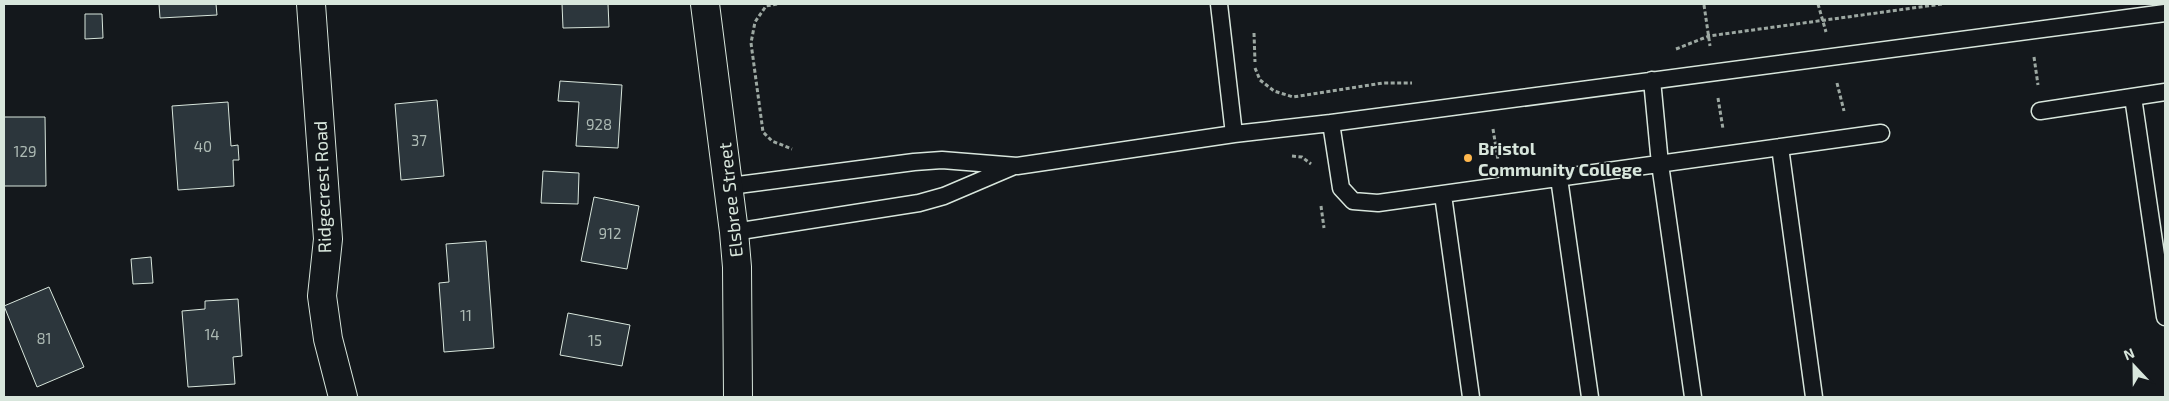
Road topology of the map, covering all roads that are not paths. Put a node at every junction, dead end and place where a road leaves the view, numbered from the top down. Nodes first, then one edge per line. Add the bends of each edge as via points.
1 (311, 4) edge
2 (705, 4) edge
3 (1223, 4) edge
4 (2165, 13) edge
5 (1652, 80) junction
6 (2165, 92) edge
7 (2133, 97) junction
8 (2040, 110) dead end
9 (1331, 123) junction
10 (1881, 133) dead end
11 (1234, 134) junction
12 (1780, 147) junction
13 (1660, 164) junction
14 (1017, 166) junction
15 (1558, 178) junction
16 (730, 186) junction
17 (1443, 195) junction
18 (734, 232) junction
19 (2165, 317) edge
20 (343, 397) edge
21 (738, 397) edge
22 (1471, 397) edge
23 (1590, 397) edge
24 (1693, 397) edge
25 (1814, 397) edge

1 - 20 street, Ridgecrest Road via 328,239 323,304 329,346
2 - 16 street, Elsbree Street
3 - 11 lane
4 - 5 lane
5 - 9 lane
5 - 13 lane
6 - 7 lane
7 - 8 lane
7 - 19 lane
9 - 11 lane
9 - 17 lane via 1341,188 1353,201 1378,204
10 - 12 lane
11 - 14 lane
12 - 13 lane
12 - 25 lane
13 - 15 lane
13 - 24 lane
14 - 16 lane via 942,160
14 - 18 lane via 944,196 919,202
15 - 17 lane
15 - 23 lane
16 - 18 street, Elsbree Street
17 - 22 lane
18 - 21 street, Elsbree Street

